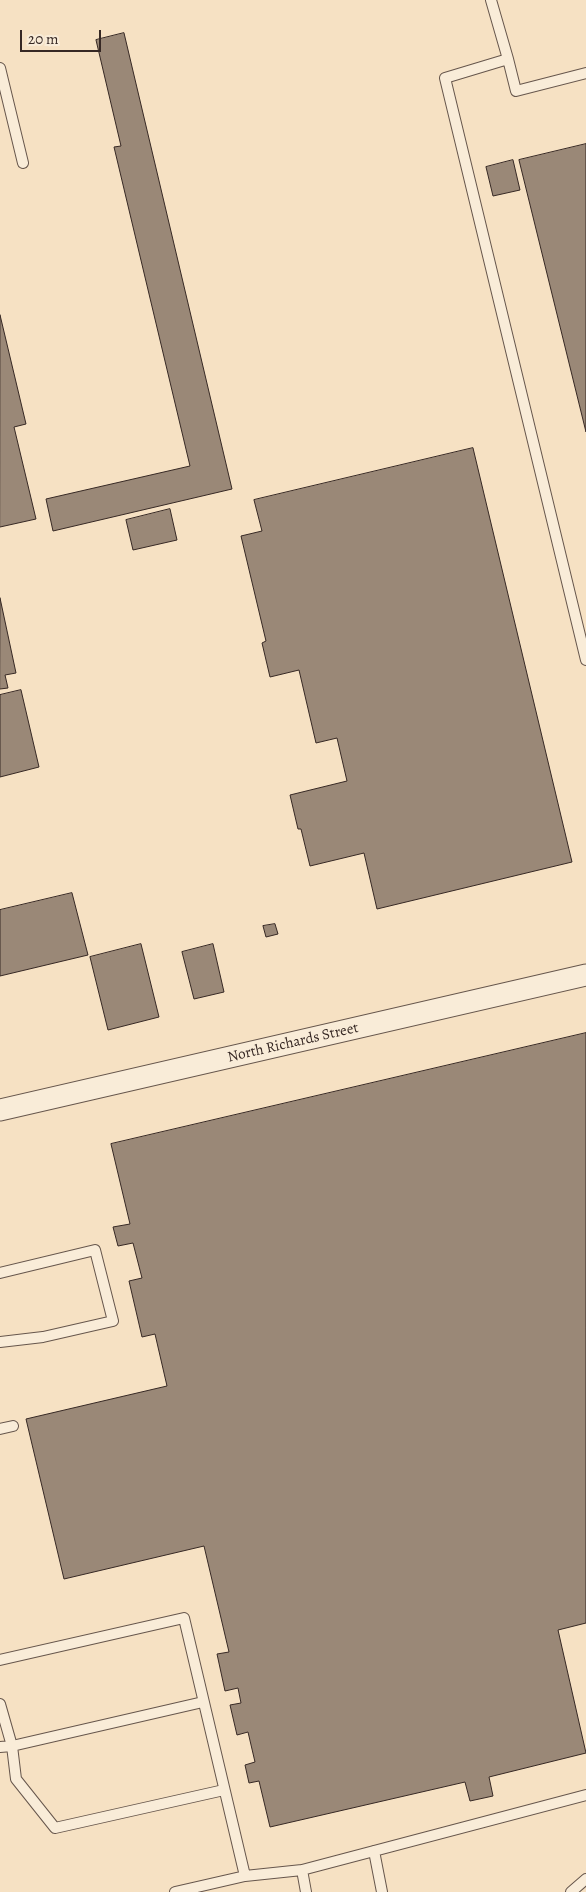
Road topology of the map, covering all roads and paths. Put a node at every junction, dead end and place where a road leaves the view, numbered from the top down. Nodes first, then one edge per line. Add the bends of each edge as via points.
1 (491, 0) edge
2 (508, 58) junction
3 (0, 68) edge
4 (586, 73) edge
5 (23, 163) dead end
6 (586, 660) edge
7 (586, 975) edge
8 (0, 1110) edge
9 (0, 1273) edge
10 (0, 1342) edge
11 (13, 1426) dead end
12 (0, 1429) edge
13 (0, 1660) edge
14 (203, 1702) junction
15 (0, 1704) edge
16 (12, 1746) junction
17 (0, 1747) edge
18 (224, 1790) junction
19 (586, 1795) edge
20 (374, 1851) junction
21 (302, 1870) junction
22 (245, 1876) junction
23 (586, 1879) edge
24 (175, 1892) edge
25 (306, 1892) edge
26 (382, 1892) edge
27 (571, 1892) edge

1 - 2 lane
2 - 4 lane via 516,91
2 - 6 lane via 446,78
3 - 5 lane
7 - 8 street, North Richards Street
9 - 10 lane via 95,1250 113,1321 43,1337
11 - 12 lane
13 - 14 lane via 184,1618
14 - 16 lane
14 - 18 lane
15 - 16 lane
16 - 17 lane
16 - 18 lane via 16,1779 55,1828
18 - 22 lane
19 - 20 lane
20 - 21 lane
20 - 26 lane
21 - 22 lane
21 - 25 lane
22 - 24 lane
23 - 27 lane

